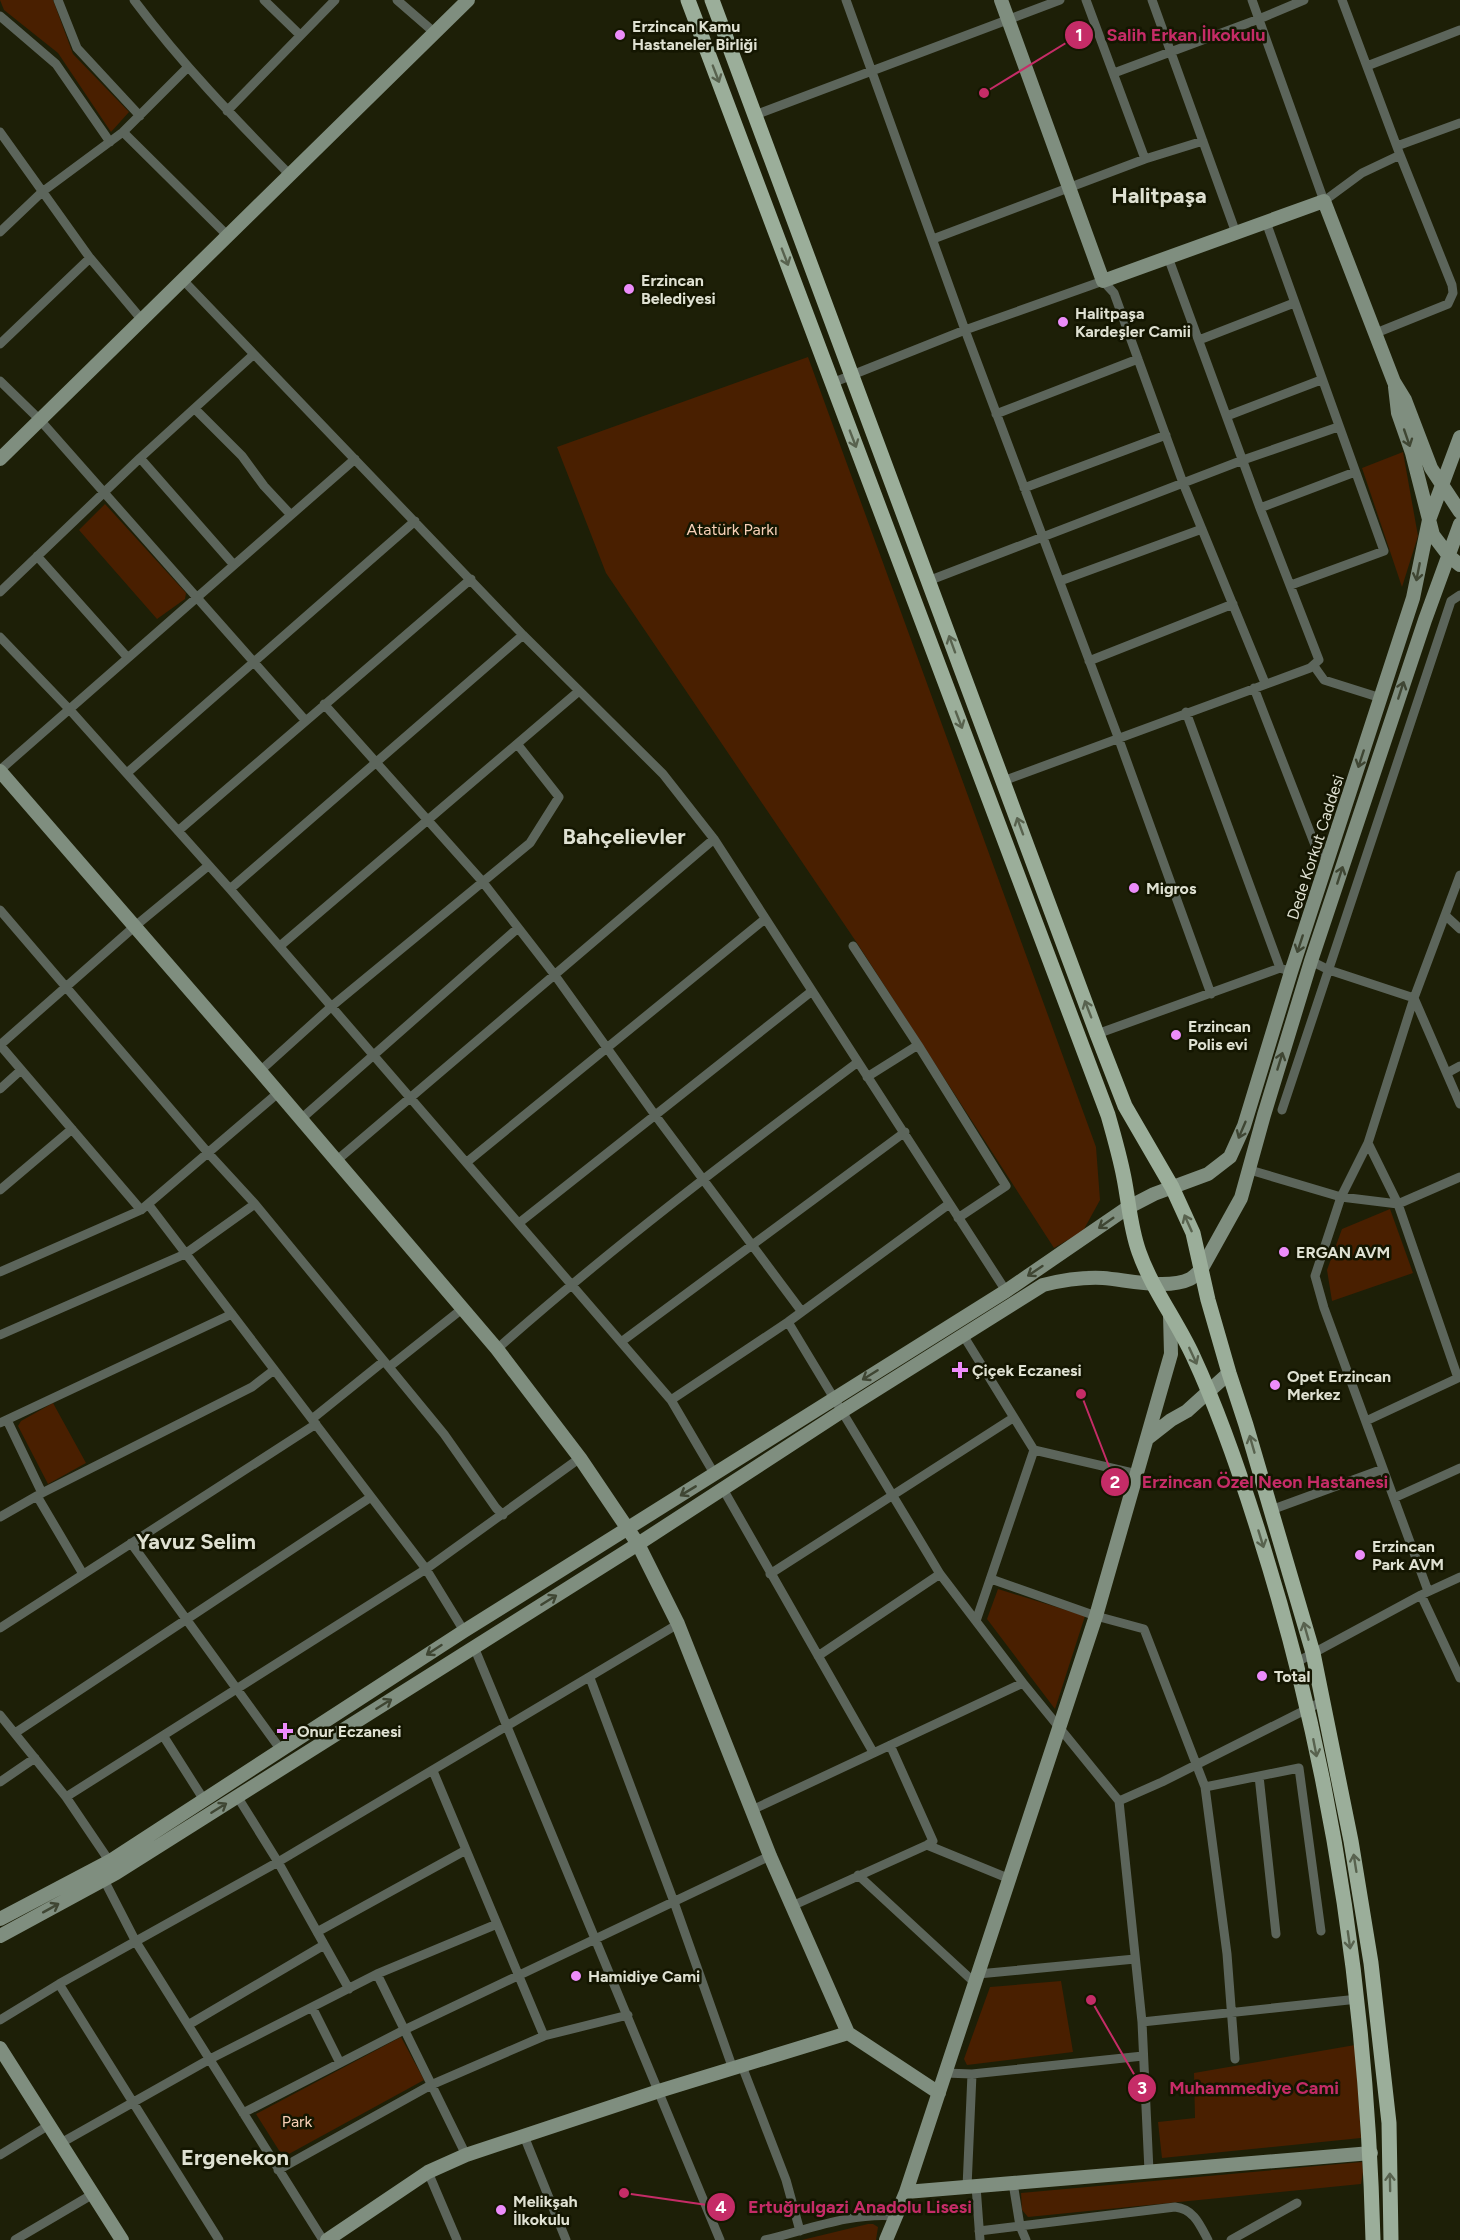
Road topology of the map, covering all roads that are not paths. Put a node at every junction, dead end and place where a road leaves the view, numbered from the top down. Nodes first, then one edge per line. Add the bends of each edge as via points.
1 (58, 0) edge
2 (134, 0) edge
3 (264, 0) edge
4 (335, 0) edge
5 (397, 0) edge
6 (468, 0) edge
7 (688, 0) edge
8 (712, 0) edge
9 (846, 0) edge
10 (1001, 0) edge
11 (1060, 0) edge
12 (1086, 0) edge
13 (1152, 0) edge
14 (1252, 0) edge
15 (1304, 0) edge
16 (1341, 0) edge
17 (0, 16) edge
18 (1008, 18) junction
19 (1259, 19) junction
20 (1460, 30) edge
21 (435, 33) junction
22 (300, 34) junction
23 (1171, 52) junction
24 (1367, 66) junction
25 (189, 67) junction
26 (872, 70) junction
27 (1114, 73) junction
28 (228, 111) junction
29 (755, 115) junction
30 (140, 116) junction
31 (1460, 123) edge
32 (0, 132) edge
33 (123, 132) junction
34 (1203, 141) junction
35 (110, 142) junction
36 (1399, 151) junction
37 (1145, 159) junction
38 (290, 175) junction
39 (1070, 188) junction
40 (42, 192) junction
41 (1324, 201) junction
42 (1266, 222) junction
43 (0, 232) edge
44 (1236, 232) junction
45 (228, 236) junction
46 (933, 239) junction
47 (1168, 257) junction
48 (90, 258) junction
49 (183, 280) junction
50 (1103, 281) junction
51 (1294, 303) junction
52 (142, 320) junction
53 (965, 330) junction
54 (1376, 333) junction
55 (1199, 340) junction
56 (0, 344) edge
57 (253, 355) junction
58 (1138, 359) junction
59 (852, 375) junction
60 (1321, 380) junction
61 (0, 381) edge
62 (1394, 382) junction
63 (832, 383) junction
64 (195, 409) junction
65 (996, 414) junction
66 (1227, 416) junction
67 (40, 420) junction
68 (1338, 428) junction
69 (1166, 435) junction
70 (1460, 436) edge
71 (1422, 447) junction
72 (1455, 451) junction
73 (140, 458) junction
74 (0, 459) edge
75 (355, 459) junction
76 (1243, 460) junction
77 (1354, 472) junction
78 (1184, 483) junction
79 (1441, 485) junction
80 (1024, 488) junction
81 (104, 492) junction
82 (1260, 508) junction
83 (1460, 512) edge
84 (291, 515) junction
85 (1429, 520) junction
86 (415, 522) junction
87 (1460, 524) edge
88 (1202, 529) junction
89 (1043, 536) junction
90 (37, 556) junction
91 (1454, 561) edge
92 (234, 565) junction
93 (471, 579) junction
94 (928, 581) junction
95 (1060, 581) junction
96 (1291, 585) junction
97 (0, 592) edge
98 (1460, 595) edge
99 (198, 597) junction
100 (1233, 604) junction
101 (523, 635) junction
102 (0, 637) edge
103 (128, 658) junction
104 (1089, 661) junction
105 (254, 664) junction
106 (1314, 666) junction
107 (1266, 683) junction
108 (1254, 687) junction
109 (579, 691) junction
110 (1381, 698) junction
111 (324, 704) junction
112 (70, 710) junction
113 (1186, 712) junction
114 (305, 720) junction
115 (1118, 737) junction
116 (518, 745) junction
117 (376, 765) junction
118 (0, 771) edge
119 (127, 773) junction
120 (1003, 781) junction
121 (427, 821) junction
122 (178, 831) junction
123 (714, 839) junction
124 (1329, 857) junction
125 (208, 866) junction
126 (1460, 875) edge
127 (482, 882) junction
128 (230, 889) junction
129 (0, 910) edge
130 (1445, 915) junction
131 (765, 919) junction
132 (134, 927) junction
133 (518, 928) junction
134 (1460, 929) edge
135 (280, 946) junction
136 (853, 946) dead end
137 (1311, 961) junction
138 (1285, 970) junction
139 (1329, 970) junction
140 (554, 974) junction
141 (66, 988) junction
142 (812, 991) junction
143 (1211, 994) junction
144 (1414, 998) junction
145 (332, 1006) junction
146 (1097, 1034) junction
147 (0, 1045) edge
148 (918, 1045) junction
149 (608, 1047) junction
150 (374, 1054) junction
151 (858, 1062) junction
152 (1460, 1066) edge
153 (21, 1070) junction
154 (260, 1071) junction
155 (1448, 1073) junction
156 (867, 1077) junction
157 (0, 1089) edge
158 (278, 1093) junction
159 (412, 1098) junction
160 (1460, 1104) edge
161 (1282, 1110) dead end
162 (655, 1115) junction
163 (301, 1119) junction
164 (72, 1129) junction
165 (905, 1132) junction
166 (1368, 1143) junction
167 (209, 1154) junction
168 (336, 1161) junction
169 (467, 1162) junction
170 (1250, 1170) junction
171 (1460, 1177) edge
172 (702, 1178) junction
173 (1172, 1187) junction
174 (0, 1190) edge
175 (1341, 1197) junction
176 (255, 1204) junction
177 (949, 1204) junction
178 (1398, 1204) junction
179 (144, 1207) junction
180 (1127, 1208) junction
181 (958, 1218) junction
182 (519, 1223) junction
183 (751, 1244) junction
184 (184, 1254) junction
185 (1201, 1270) junction
186 (0, 1272) edge
187 (571, 1283) junction
188 (1154, 1283) junction
189 (1006, 1291) junction
190 (462, 1309) junction
191 (802, 1312) junction
192 (232, 1314) junction
193 (1170, 1314) junction
194 (788, 1322) junction
195 (0, 1335) edge
196 (963, 1335) junction
197 (621, 1342) junction
198 (497, 1349) junction
199 (387, 1364) junction
200 (274, 1370) junction
201 (1229, 1373) junction
202 (1459, 1378) edge
203 (1209, 1393) junction
204 (833, 1398) junction
205 (671, 1400) junction
206 (841, 1412) junction
207 (1013, 1418) junction
208 (314, 1421) junction
209 (1366, 1421) junction
210 (3, 1422) edge
211 (1148, 1438) junction
212 (1034, 1450) junction
213 (580, 1458) junction
214 (1460, 1468) edge
215 (1383, 1469) junction
216 (1137, 1474) junction
217 (715, 1475) junction
218 (723, 1489) junction
219 (39, 1495) junction
220 (892, 1496) junction
221 (371, 1497) junction
222 (1394, 1498) junction
223 (1271, 1510) junction
224 (503, 1515) junction
225 (0, 1517) edge
226 (628, 1527) junction
227 (131, 1543) junction
228 (638, 1544) junction
229 (426, 1569) junction
230 (770, 1574) junction
231 (940, 1574) junction
232 (82, 1575) junction
233 (1460, 1577) edge
234 (991, 1580) junction
235 (1425, 1593) junction
236 (1096, 1616) junction
237 (188, 1620) junction
238 (976, 1621) junction
239 (678, 1624) junction
240 (0, 1628) edge
241 (464, 1631) junction
242 (474, 1647) junction
243 (1313, 1653) junction
244 (818, 1656) junction
245 (1295, 1663) junction
246 (590, 1678) junction
247 (1460, 1678) edge
248 (1023, 1683) junction
249 (238, 1689) junction
250 (1323, 1701) junction
251 (1307, 1708) junction
252 (0, 1715) edge
253 (508, 1727) junction
254 (1060, 1730) junction
255 (15, 1733) junction
256 (164, 1737) junction
257 (890, 1744) junction
258 (281, 1750) junction
259 (873, 1752) junction
260 (35, 1758) junction
261 (1197, 1764) junction
262 (433, 1771) junction
263 (1259, 1776) junction
264 (0, 1782) edge
265 (1205, 1787) junction
266 (237, 1796) junction
267 (66, 1797) junction
268 (204, 1800) junction
269 (1119, 1801) junction
270 (752, 1810) junction
271 (927, 1845) junction
272 (466, 1850) junction
273 (770, 1856) junction
274 (278, 1862) junction
275 (107, 1870) junction
276 (858, 1875) junction
277 (1010, 1879) junction
278 (674, 1902) junction
279 (792, 1906) junction
280 (0, 1919) edge
281 (497, 1923) junction
282 (1321, 1931) dead end
283 (317, 1932) junction
284 (1276, 1934) dead end
285 (0, 1936) edge
286 (597, 1938) junction
287 (136, 1942) junction
288 (324, 1945) junction
289 (1135, 1959) junction
290 (377, 1974) junction
291 (518, 1976) junction
292 (977, 1978) junction
293 (59, 1984) junction
294 (349, 1989) junction
295 (1358, 2000) junction
296 (312, 2007) junction
297 (1231, 2013) junction
298 (628, 2015) junction
299 (0, 2020) edge
300 (1142, 2022) junction
301 (188, 2025) junction
302 (404, 2030) junction
303 (848, 2033) junction
304 (544, 2036) junction
305 (0, 2048) edge
306 (1143, 2056) junction
307 (210, 2059) junction
308 (1235, 2059) dead end
309 (340, 2063) junction
310 (738, 2067) junction
311 (945, 2073) junction
312 (972, 2074) junction
313 (431, 2085) junction
314 (659, 2091) junction
315 (939, 2093) junction
316 (132, 2103) junction
317 (243, 2113) junction
318 (49, 2125) junction
319 (524, 2136) junction
320 (61, 2143) junction
321 (1371, 2153) junction
322 (466, 2154) junction
323 (0, 2155) edge
324 (278, 2170) junction
325 (1149, 2171) junction
326 (428, 2172) junction
327 (1013, 2183) junction
328 (972, 2187) junction
329 (906, 2192) junction
330 (93, 2194) junction
331 (1297, 2203) dead end
332 (895, 2216) junction
333 (1020, 2226) junction
334 (800, 2232) junction
335 (980, 2236) edge
336 (15, 2240) edge
337 (122, 2240) edge
338 (219, 2240) edge
339 (325, 2240) edge
340 (457, 2240) edge
341 (566, 2240) edge
342 (720, 2240) edge
343 (765, 2240) edge
344 (886, 2240) edge
345 (1026, 2240) edge
346 (1208, 2240) edge
347 (1231, 2240) edge
348 (1373, 2240) edge
349 (1391, 2240) edge

1 - 30 street via 76,48
2 - 25 street
3 - 22 street
4 - 22 street
5 - 21 street
6 - 21 main road
7 -> 63 main road
8 - 29 main road
9 - 26 street
10 - 18 main road
11 - 18 street
12 - 27 street
13 - 23 street
14 - 19 street
15 - 19 street
16 - 24 street
17 - 35 street via 56,64
18 - 26 street
18 - 39 main road
19 - 23 street
19 - 41 street
20 - 24 street
21 - 38 main road
22 - 28 street
23 - 27 street
23 - 34 street
24 - 36 street
25 - 28 street
25 - 30 street
26 - 29 street
26 - 46 street
27 - 37 street
28 - 38 street
29 - 59 main road
30 - 33 street
31 - 36 street
32 - 40 street
33 - 35 street
33 - 45 street
34 - 37 street
34 - 44 street
35 - 40 street
36 - 41 street
36 - 54 street via 1453,293 1448,304
37 - 39 street
38 - 45 main road
39 - 46 street
39 - 50 main road
40 - 43 street
40 - 48 street
41 - 42 main road
41 - 54 main road
42 - 44 main road
42 - 51 street
44 - 47 main road
45 - 49 main road
46 - 53 street
47 - 50 main road
47 - 55 street
48 - 52 street
48 - 56 street
49 - 52 main road
49 - 57 street
50 - 53 street
50 - 58 street via 1114,293
51 - 55 street
51 - 60 street
52 - 67 main road
53 - 59 street
53 - 65 street
54 - 62 main road
55 - 66 street
57 - 64 street
57 - 75 street
58 - 65 street
58 - 69 street
59 - 63 street
59 - 94 main road
60 - 66 street
60 - 68 street
61 - 67 street
62 - 71 main road
62 -> 85 main road via 1398,413
63 -> 180 main road via 1108,1115 1125,1178
64 - 73 street
64 - 84 street via 242,456
65 - 80 street
66 - 76 street
67 - 74 main road
67 - 81 street
68 - 76 street
68 - 77 street
69 - 78 street
69 - 80 street
70 - 72 main road, Dede Korkut Caddesi
71 - 72 main road via 1441,457
71 - 79 main road
72 - 79 main road, Dede Korkut Caddesi
73 - 81 street
73 - 92 street
75 - 84 street
75 - 86 street
76 - 78 street
76 - 82 street
77 - 82 street
77 - 96 street via 1384,551
78 - 88 street
78 - 89 street
79 - 83 main road
79 - 85 main road, Dede Korkut Caddesi
80 - 89 street
81 - 90 street
81 - 99 street
82 - 96 street
84 - 92 street
85 - 91 main road via 1433,535
85 -> 110 main road, Dede Korkut Caddesi via 1413,598
86 - 93 street
86 - 105 street
87 - 91 main road, Dede Korkut Caddesi
88 - 95 street
88 - 100 street
89 - 94 street
89 - 95 street
90 - 97 street
90 - 103 street
137 -> 91 main road, Dede Korkut Caddesi via 1425,620
92 - 99 street
93 - 101 street
93 - 111 street
120 -> 94 main road
95 - 104 street
96 - 106 street via 1319,658
98 - 139 street via 1451,601
99 - 103 street
99 - 105 street
100 - 104 street
100 - 107 street
101 - 109 street
101 - 117 street
102 - 112 street
103 - 112 street
104 - 115 street
105 - 114 street
105 - 119 street
106 - 107 street
106 - 110 street via 1324,680
107 - 108 street
108 - 113 street
108 - 124 street via 1315,845
109 - 116 street
109 - 123 street via 663,774
110 -> 124 main road, Dede Korkut Caddesi
111 - 114 street
111 - 117 street
112 - 118 street
112 - 119 street
113 - 115 street
113 - 138 street
114 - 122 street
115 - 120 street
115 - 143 street
116 - 121 street
116 - 127 street via 559,797 530,843
117 - 121 street
117 - 128 street
118 - 132 main road
119 - 122 street
146 -> 120 main road
121 - 127 street
121 - 135 street
122 - 125 street
123 - 131 street
123 - 140 street
124 -> 138 main road, Dede Korkut Caddesi
125 - 128 street
125 - 132 street
126 - 130 street
127 - 133 street
127 - 145 street
128 - 135 street
129 - 141 street
130 - 134 street
130 - 144 street
131 - 142 street
131 - 149 street
132 - 141 street
132 - 154 main road
133 - 140 street
133 - 150 street
135 - 145 street
136 - 148 street
137 - 139 street
170 -> 137 main road, Dede Korkut Caddesi
138 - 143 street
138 -> 173 main road, Dede Korkut Caddesi via 1244,1126 1230,1157 1208,1174
139 - 144 street
139 - 161 street
140 - 149 street
140 - 159 street
141 - 147 street
141 - 167 street
142 - 151 street
142 - 162 street
143 - 146 street
144 - 155 street
144 - 166 street
145 - 150 street
145 - 154 street
146 - 173 main road via 1125,1106
147 - 153 street
148 - 156 street
148 - 181 street via 1006,1186
149 - 162 street
149 - 169 street
150 - 159 street
150 - 163 street
151 - 156 street
151 - 172 street
152 - 155 street
153 - 157 street
153 - 164 street
154 - 158 main road
155 - 160 street
156 - 165 street
158 - 163 main road
158 - 167 street
159 - 168 street
159 - 169 street
162 - 172 street
162 - 182 street
163 - 168 main road
164 - 174 street
164 - 179 street
165 - 177 street
165 - 183 street
166 - 175 street
166 - 178 street
167 - 176 street
167 - 179 street
168 - 190 main road
169 - 182 street
170 - 175 street
170 - 185 main road, Dede Korkut Caddesi via 1241,1197
171 - 178 street
172 - 183 street
172 - 187 street
173 - 180 main road, Dede Korkut Caddesi
185 -> 173 main road via 1193,1233
175 - 178 street
175 - 209 street via 1315,1276
176 - 184 street
176 - 199 street
177 - 181 street
177 - 191 street
178 - 202 street
179 - 184 street
179 - 186 street
180 - 188 main road via 1139,1254
180 -> 189 main road, Dede Korkut Caddesi
181 - 189 street
182 - 187 street
183 - 191 street
183 - 197 street
184 - 192 street
184 - 195 street
185 - 188 main road via 1175,1283
185 - 201 main road
187 - 197 street
187 - 198 street
188 - 193 main road
188 - 196 main road via 1101,1278 1067,1279 1043,1285
189 -> 204 main road, Dede Korkut Caddesi
190 - 198 main road
190 - 199 street
191 - 194 street
192 - 200 street
192 - 210 street
193 -> 203 main road
193 - 211 main road via 1171,1354
194 - 204 street
194 - 205 street
196 - 206 main road
196 - 207 street
197 - 205 street
198 - 213 main road
199 - 208 street
199 - 224 street
200 - 208 street
200 - 219 street via 252,1387
201 - 203 main road
223 -> 201 main road
202 - 209 street
203 - 211 main road
203 -> 245 main road via 1261,1539
204 - 206 street
204 - 217 main road, Dede Korkut Caddesi
205 - 217 street
206 - 218 main road
206 - 220 street
207 - 212 street
207 - 220 street
208 - 221 street
208 - 227 street
209 - 215 street
210 - 219 street
211 - 216 main road
212 - 216 street
212 - 234 street
213 - 224 street
213 - 226 main road
214 - 222 street
215 - 222 street
215 - 223 street
216 - 236 main road
217 -> 226 main road, Dede Korkut Caddesi
218 - 228 main road
218 - 230 street
219 - 225 street
219 - 232 street
220 - 230 street
220 - 231 street
221 - 229 street
221 - 237 street
222 - 235 street
243 -> 223 main road
224 - 229 street
226 - 228 main road
226 - 241 main road, Dede Korkut Caddesi
227 - 232 street
227 - 237 street
228 - 239 main road
242 -> 228 main road
229 - 241 street
229 - 249 street
230 - 244 street
231 - 238 street
231 - 244 street
232 - 240 street
233 - 235 street
234 - 236 street
234 - 238 street
235 - 243 street
235 - 247 street
236 - 254 main road
236 - 261 street via 1144,1629
237 - 249 street
237 - 255 street
238 - 248 street
239 - 246 street
239 - 270 main road
241 -> 258 main road, Dede Korkut Caddesi
242 - 253 street
266 -> 242 main road
243 - 245 street
243 - 250 main road
244 - 259 street
245 - 251 main road
246 - 253 street
246 - 278 street
248 - 254 street
248 - 257 street
249 - 256 street
249 - 258 street
250 - 251 street
349 -> 250 main road via 1389,2123 1371,1962
251 - 261 street
251 -> 295 main road via 1339,1867
252 - 255 street
253 - 262 street
253 - 286 street
254 - 269 street
254 - 277 main road
255 - 260 street
256 - 267 street
256 - 268 street
257 - 259 street
257 - 271 street via 933,1841
258 - 268 main road, Dede Korkut Caddesi
259 - 270 street
260 - 264 street
260 - 267 street
261 - 265 street
261 - 269 street
262 - 272 street
262 - 274 street
263 - 265 street
263 - 282 street via 1299,1768
263 - 284 street
265 - 297 street
266 - 274 street
275 -> 266 main road
267 - 275 street
268 - 275 main road, Dede Korkut Caddesi
269 - 289 street
270 - 273 main road
271 - 276 street
271 - 277 street
272 - 281 street
272 - 283 street
273 - 278 street
273 - 279 main road
274 - 283 street
274 - 287 street
275 - 280 main road
285 -> 275 main road
275 - 287 street
276 - 279 street
276 - 292 street
277 - 292 main road
278 - 286 street
278 - 310 street
279 - 303 main road
281 - 290 street
281 - 291 street
283 - 288 street
286 - 291 street
286 - 298 street
287 - 293 street
287 - 301 street
288 - 294 street
288 - 301 street
289 - 292 street
289 - 300 street
290 - 294 street
290 - 302 street
291 - 302 street
291 - 304 street
292 - 311 main road
293 - 299 street
293 - 316 street
294 - 296 street
295 - 297 street
295 - 321 main road
296 - 307 street
296 - 309 street
297 - 300 street
297 - 308 street
298 - 304 street
298 - 314 street
300 - 306 street
301 - 307 street
302 - 309 street
302 - 313 street
303 - 310 main road
303 - 315 main road
304 - 313 street
305 - 318 main road
306 - 312 street
306 - 325 street
307 - 316 street
307 - 317 street
309 - 317 street
310 - 314 main road
310 - 334 street via 783,2171
311 - 312 street
311 - 315 main road
312 - 328 street
313 - 322 street
313 - 324 street
314 - 319 main road
314 - 342 street
315 - 329 main road
316 - 320 street
316 - 338 street
317 - 324 street
318 - 320 main road
318 - 323 street
319 - 322 main road
319 - 341 street
320 - 330 main road
321 - 325 main road
321 - 348 main road
322 - 326 main road
324 - 339 street
325 - 327 main road
326 - 339 main road
326 - 340 street
327 - 328 main road
327 - 333 street
328 - 329 main road
328 - 335 street
329 - 332 main road
330 - 336 street
330 - 337 main road
331 - 347 street
332 - 334 street via 858,2217
332 - 344 main road
333 - 335 street
333 - 345 street
333 - 346 street via 1180,2207 1196,2218
334 - 343 street

